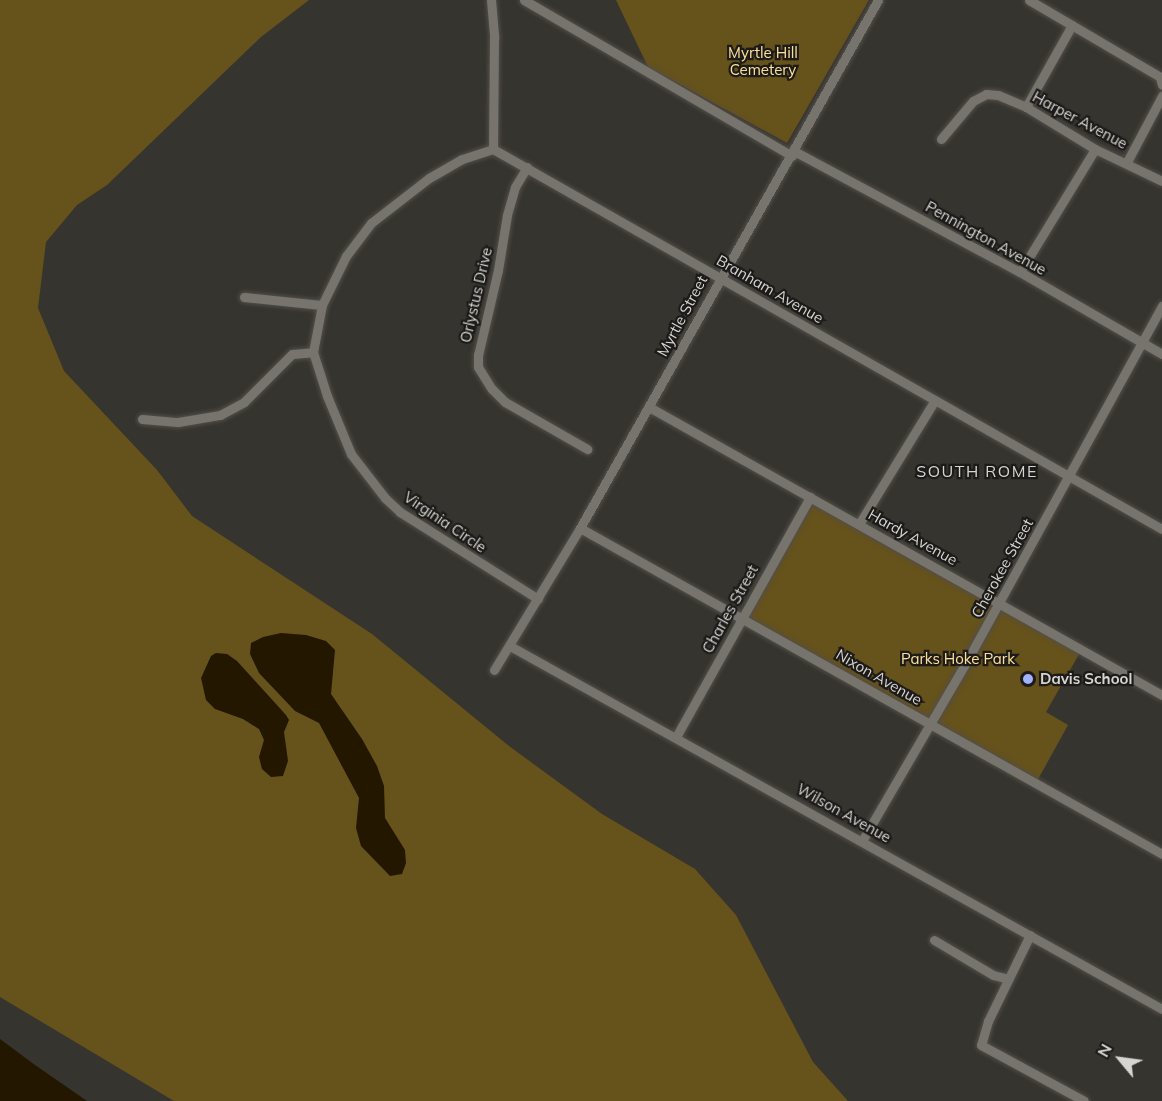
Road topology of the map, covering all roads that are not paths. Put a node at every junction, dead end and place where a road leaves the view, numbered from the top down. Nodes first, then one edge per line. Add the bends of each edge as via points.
1 (491, 0) edge
2 (524, 0) edge
3 (878, 0) edge
4 (1029, 0) edge
5 (1072, 25) junction
6 (1162, 85) edge
7 (1162, 96) edge
8 (1026, 107) junction
9 (941, 139) dead end
10 (493, 148) junction
11 (1095, 149) junction
12 (793, 154) junction
13 (1127, 162) junction
14 (527, 166) junction
15 (1162, 181) edge
16 (1020, 272) junction
17 (719, 278) junction
18 (244, 297) dead end
19 (322, 305) junction
20 (1162, 306) edge
21 (1141, 342) junction
22 (313, 352) junction
23 (1162, 354) edge
24 (935, 400) junction
25 (650, 407) junction
26 (142, 419) dead end
27 (587, 449) dead end
28 (1070, 477) junction
29 (810, 497) junction
30 (859, 524) junction
31 (580, 528) junction
32 (1162, 529) edge
33 (538, 599) junction
34 (999, 602) junction
35 (743, 616) junction
36 (510, 646) junction
37 (494, 670) dead end
38 (1162, 695) edge
39 (931, 724) junction
40 (676, 737) junction
41 (862, 841) junction
42 (1162, 854) edge
43 (1030, 935) junction
44 (934, 940) dead end
45 (1009, 979) junction
46 (1162, 1009) edge
47 (1084, 1101) edge

1 - 10 street
2 - 12 street, Pennington Avenue
3 - 12 street, Myrtle Street
4 - 5 street
5 - 6 street via 1160,77
5 - 8 street
7 - 13 street
8 - 9 street, Harper Avenue via 986,94 973,101
8 - 11 street, Harper Avenue
10 - 14 street, Branham Avenue
10 - 19 street, Virginia Circle via 462,159 429,178 371,223 346,256
11 - 13 street, Harper Avenue
11 - 16 street
12 - 16 street, Pennington Avenue
12 - 17 street, Myrtle Street
13 - 15 street, Harper Avenue
14 - 17 street, Branham Avenue
14 - 27 street, Orlystus Drive via 515,187 507,215 477,355 478,367 505,402
16 - 21 street, Pennington Avenue
17 - 24 street, Branham Avenue
17 - 25 street, Myrtle Street
18 - 19 street
19 - 22 street, Virginia Circle
20 - 21 street, Cherokee Street
21 - 23 street, Pennington Avenue
21 - 28 street, Cherokee Street
22 - 26 street via 292,354 251,396 220,415 178,422
22 - 33 street, Virginia Circle via 351,454 385,498 400,512
24 - 28 street, Branham Avenue
24 - 30 street
25 - 29 street, Hardy Avenue
25 - 31 street, Myrtle Street
28 - 32 street, Branham Avenue
28 - 34 street, Cherokee Street
29 - 30 street, Hardy Avenue
29 - 35 street, Charles Street
30 - 34 street, Hardy Avenue
31 - 33 street, Myrtle Street
31 - 35 street, Nixon Avenue
33 - 36 street, Myrtle Street
34 - 38 street, Hardy Avenue
34 - 39 street, Cherokee Street
35 - 39 street, Nixon Avenue
35 - 40 street, Charles Street
36 - 37 street, Myrtle Street
36 - 40 street, Wilson Avenue
39 - 41 street, Cherokee Street
39 - 42 street, Nixon Avenue
40 - 41 street, Wilson Avenue
41 - 43 street, Wilson Avenue
43 - 45 street
43 - 46 street, Wilson Avenue
44 - 45 street via 993,975
45 - 47 street via 981,1045

